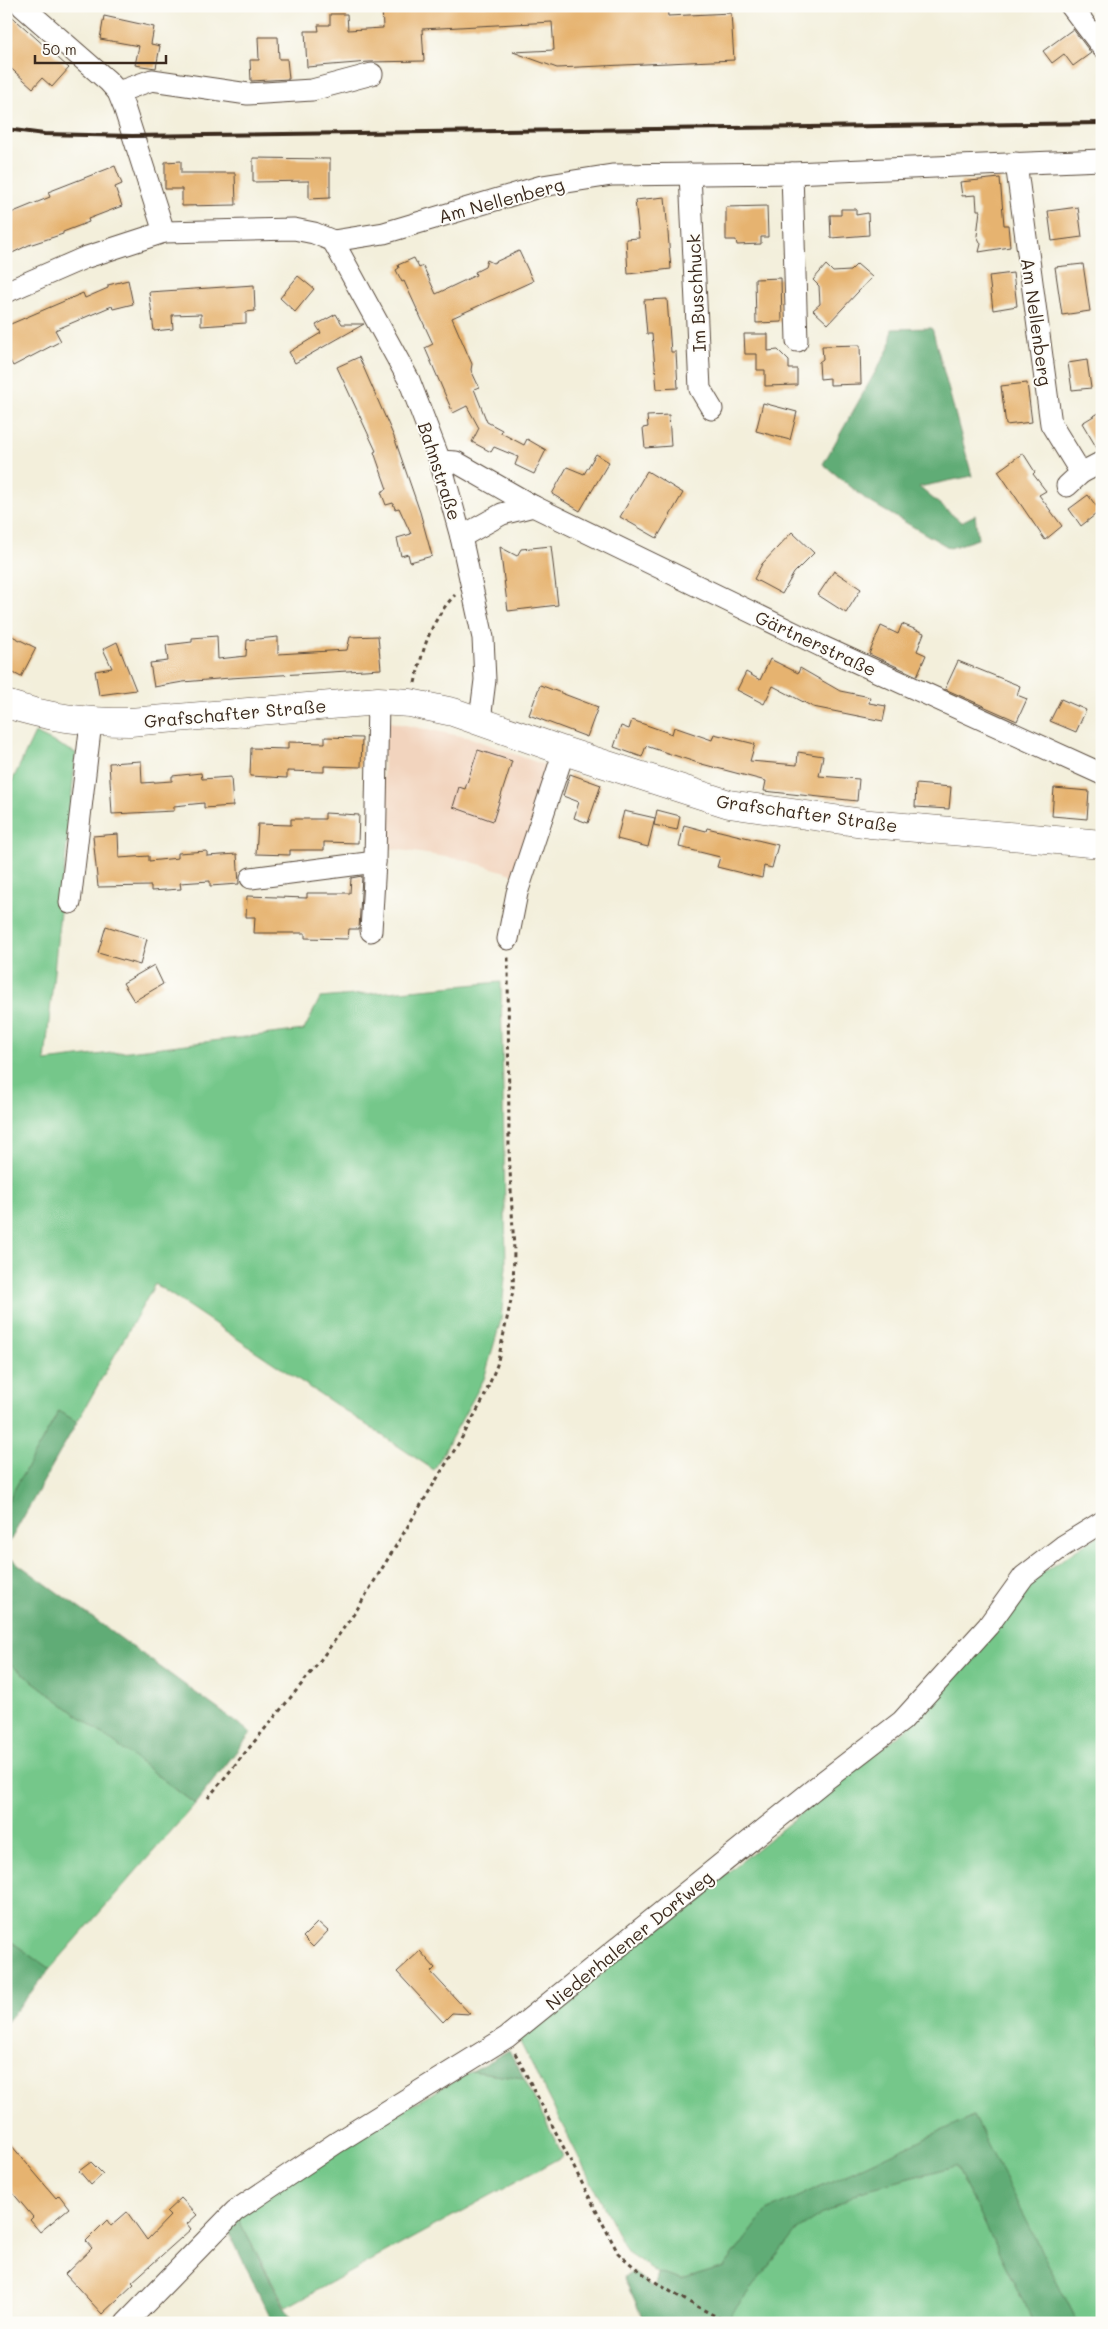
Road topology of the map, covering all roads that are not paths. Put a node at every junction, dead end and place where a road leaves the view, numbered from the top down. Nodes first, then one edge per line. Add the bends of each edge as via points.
1 (22, 6) edge
2 (1071, 6) edge
3 (1102, 47) edge
4 (372, 74) dead end
5 (118, 92) junction
6 (1102, 160) edge
7 (1016, 163) junction
8 (690, 174) junction
9 (792, 174) junction
10 (164, 232) junction
11 (333, 241) junction
12 (6, 292) edge
13 (797, 341) dead end
14 (712, 409) dead end
15 (440, 461) junction
16 (1102, 462) edge
17 (533, 506) junction
18 (461, 536) junction
19 (378, 701) junction
20 (6, 704) edge
21 (480, 720) junction
22 (91, 722) junction
23 (564, 751) junction
24 (1102, 774) edge
25 (1102, 844) edge
26 (375, 862) junction
27 (252, 878) dead end
28 (70, 903) dead end
29 (371, 931) dead end
30 (508, 939) road end
31 (1102, 1522) edge
32 (126, 2323) edge

1 - 5 street
2 - 3 street
4 - 5 street via 312,90 248,94 152,80
5 - 10 street
6 - 7 street, Am Nellenberg
7 - 9 street, Am Nellenberg
7 - 16 street, Am Nellenberg via 1051,424 1074,479
8 - 9 street, Am Nellenberg
8 - 11 street, Am Nellenberg via 612,175 542,186 384,233
8 - 14 street, Im Buschhuck via 700,389
9 - 13 street
10 - 11 street via 294,229
10 - 12 street via 84,258
11 - 15 street, Bahnstraße via 409,380
15 - 17 street, Gärtnerstraße via 456,462
15 - 18 street, Bahnstraße
17 - 18 street via 502,514
17 - 24 street, Gärtnerstraße via 821,646
18 - 21 street, Bahnstraße via 483,638 485,680
19 - 21 main road, Grafschafter Straße via 410,703
19 - 22 main road, Grafschafter Straße via 130,722
19 - 26 street
20 - 22 main road, Grafschafter Straße via 43,716
21 - 23 main road, Grafschafter Straße
22 - 28 street
23 - 25 main road, Grafschafter Straße via 729,804 870,824
23 - 30 street via 518,893
26 - 27 street
26 - 29 street
31 - 32 street, Niederhalener Dorfweg via 1062,1546 1024,1576 988,1626 902,1721 824,1780 507,2037 321,2152 235,2211

